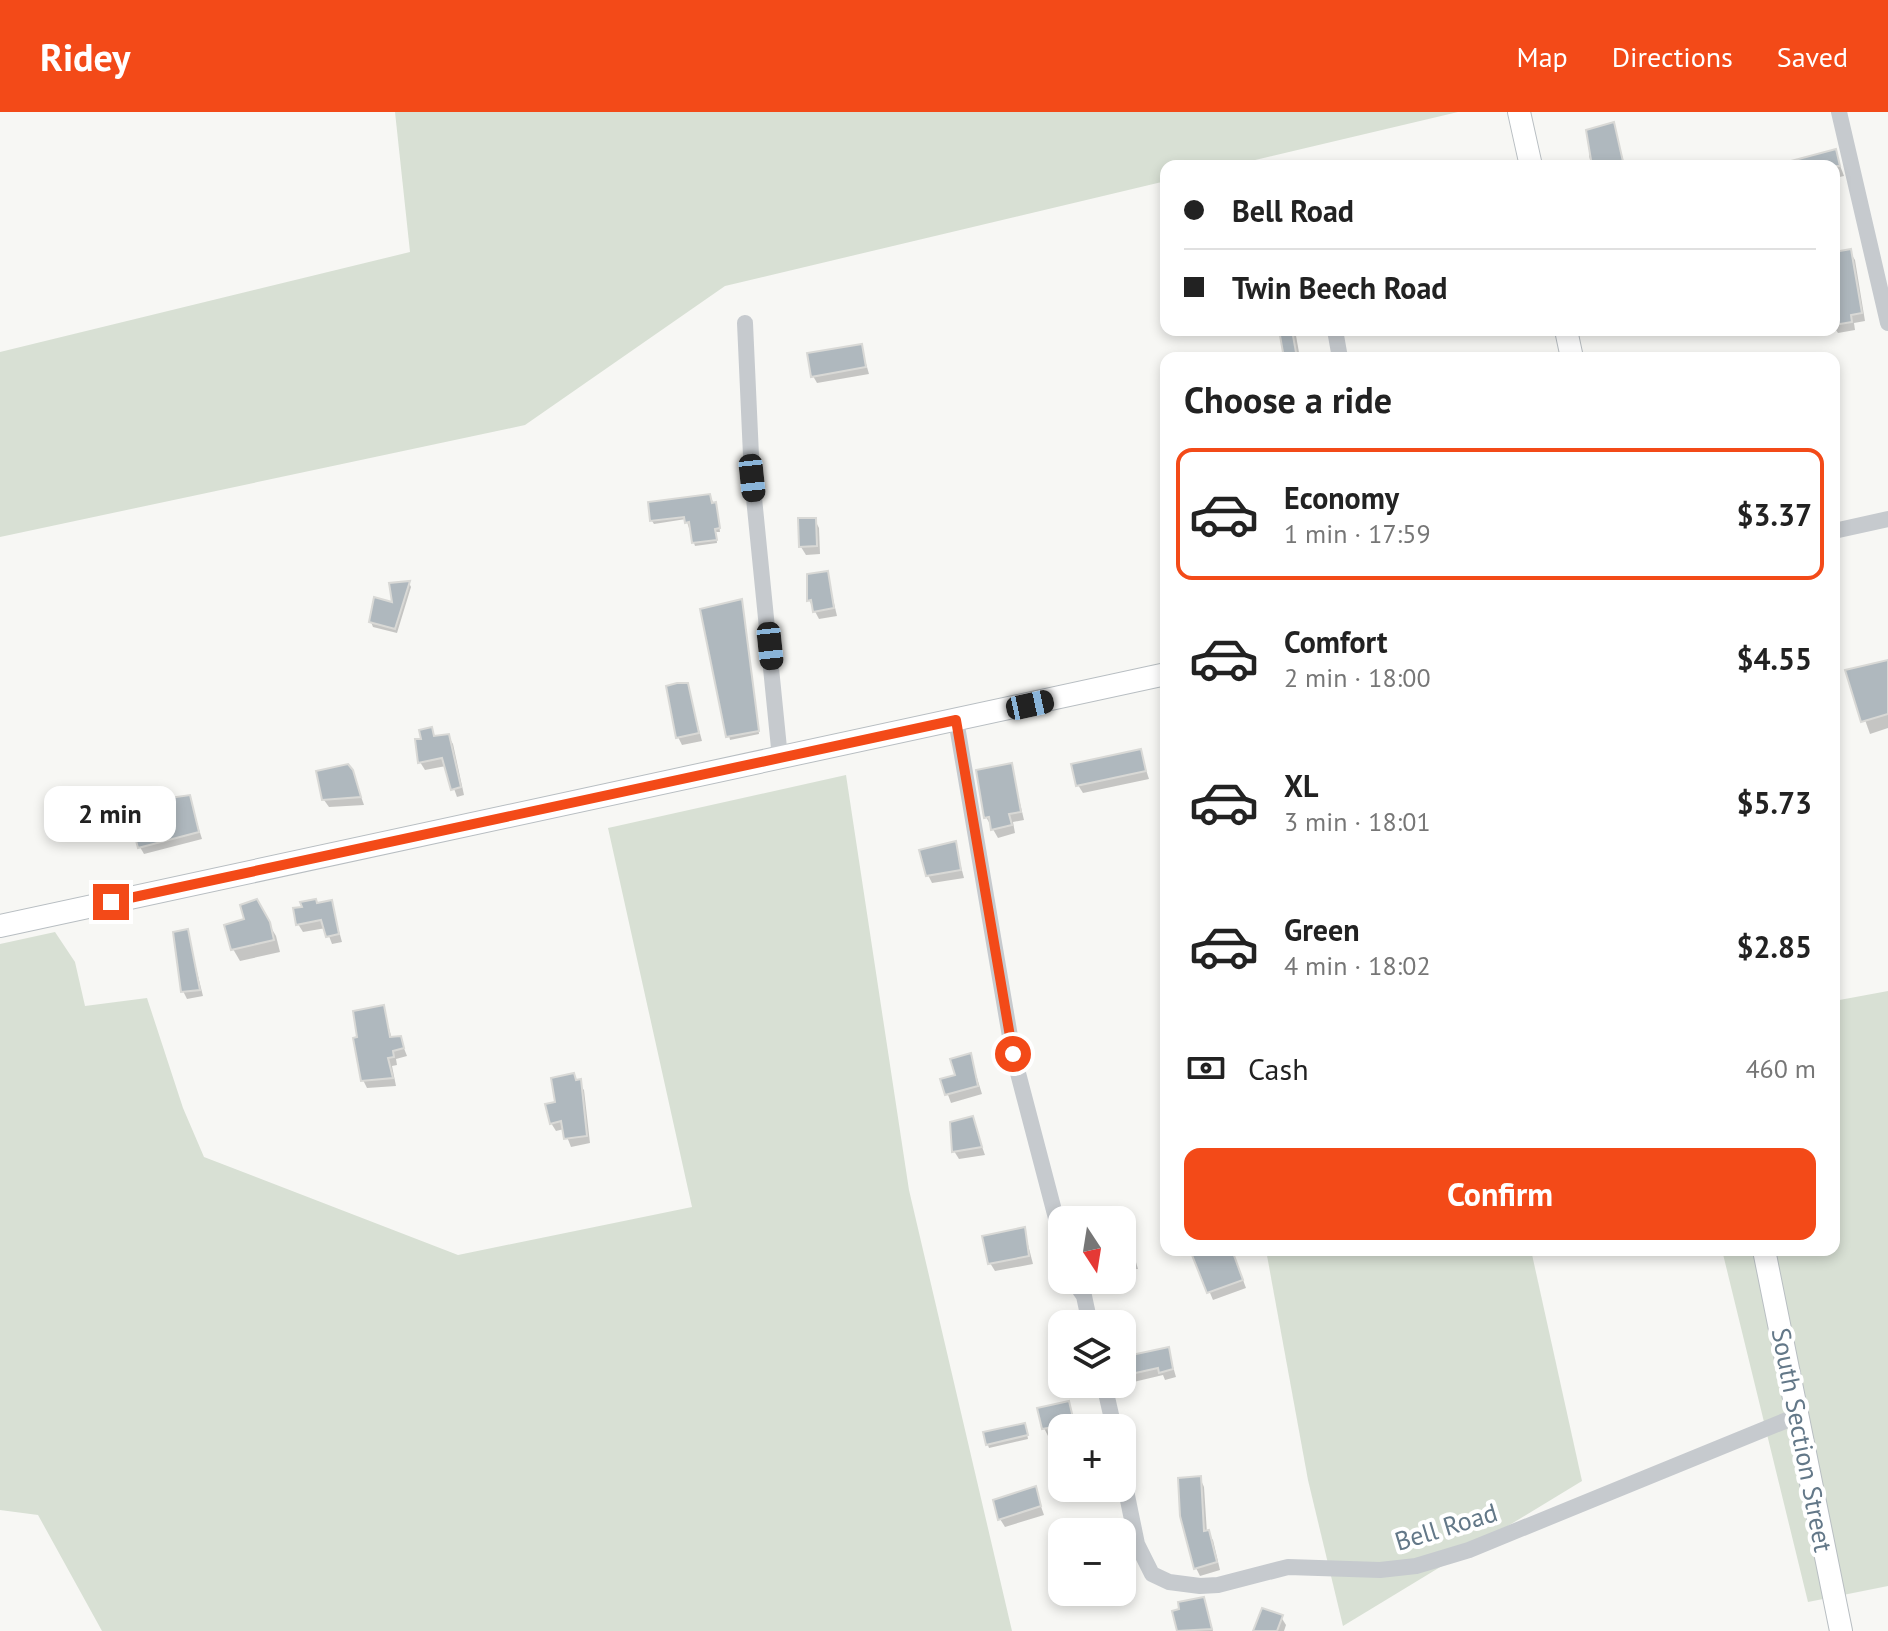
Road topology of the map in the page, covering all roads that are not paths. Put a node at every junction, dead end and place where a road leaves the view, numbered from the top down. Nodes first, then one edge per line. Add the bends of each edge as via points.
1 (1519, 112) edge
2 (1839, 112) edge
3 (1530, 160) edge
4 (745, 323) dead end
5 (1888, 323) edge
6 (1888, 519) edge
7 (1840, 530) edge
8 (1160, 675) edge
9 (956, 720) junction
10 (780, 758) junction
11 (0, 926) edge
12 (1053, 1206) edge
13 (1765, 1256) edge
14 (1797, 1416) junction
15 (1128, 1502) edge
16 (1841, 1631) edge

1 - 3 street
2 - 5 street
4 - 10 street via 752,478
6 - 7 street
8 - 9 street
9 - 10 street
9 - 12 street via 1013,1054
10 - 11 street
13 - 14 street, South Section Street
14 - 15 street, Bell Road via 1434,1561 1380,1570 1288,1567 1218,1585 1184,1585 1152,1574 1137,1544
14 - 16 street, South Section Street

